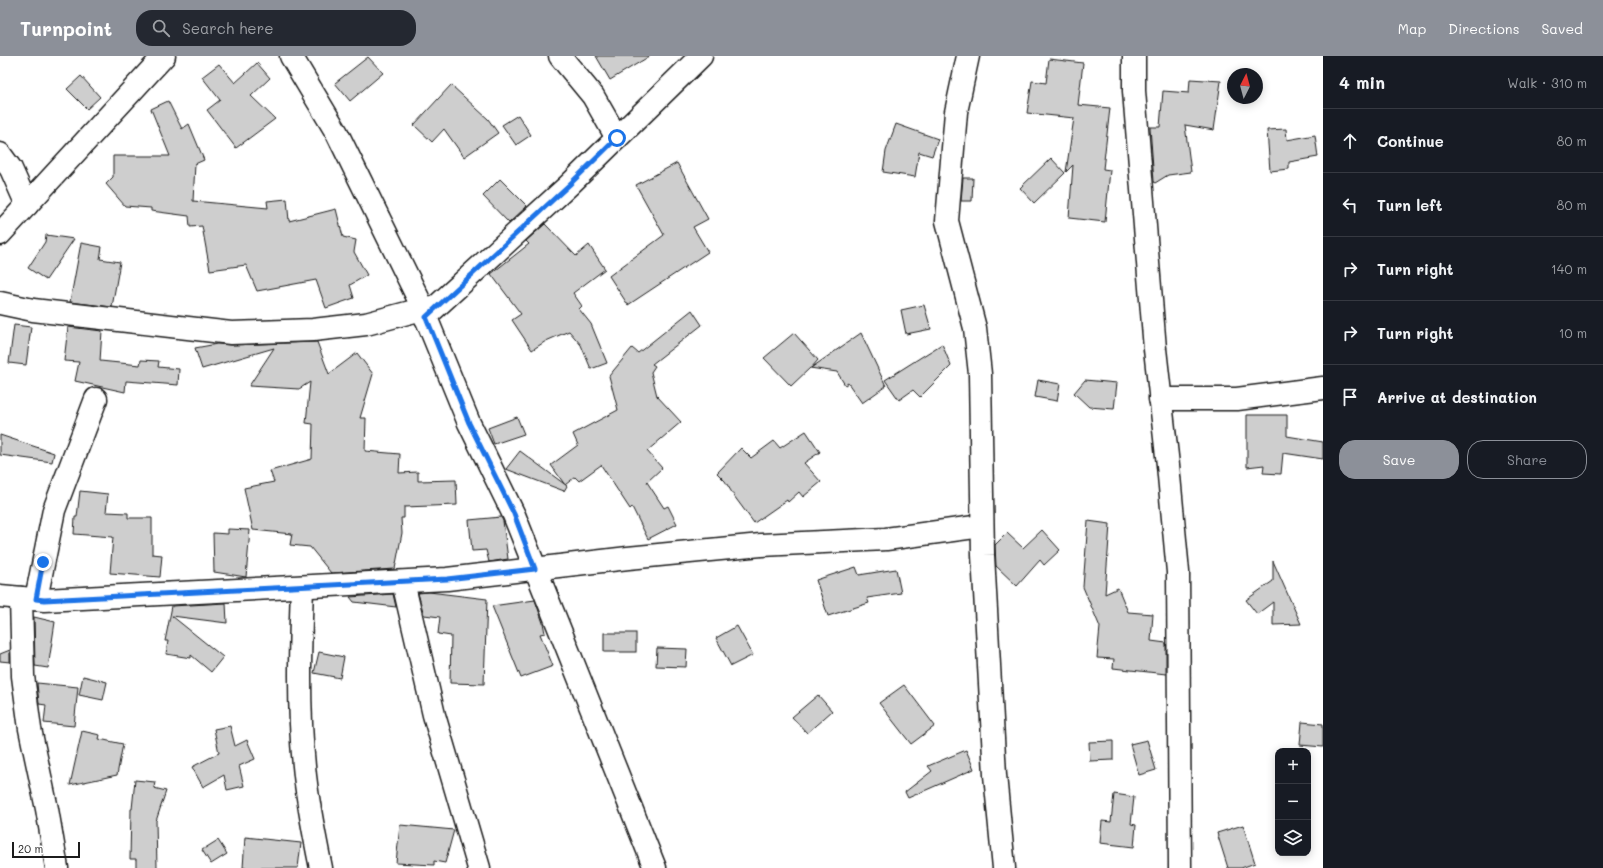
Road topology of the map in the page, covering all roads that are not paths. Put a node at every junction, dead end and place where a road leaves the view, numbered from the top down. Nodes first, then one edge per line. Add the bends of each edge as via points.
1 (164, 56) edge
2 (291, 56) edge
3 (560, 56) edge
4 (701, 56) edge
5 (968, 56) edge
6 (1134, 56) edge
7 (617, 138) junction
8 (0, 154) edge
9 (27, 205) junction
10 (0, 234) edge
11 (0, 302) edge
12 (424, 313) junction
13 (1323, 388) edge
14 (96, 399) dead end
15 (1160, 399) junction
16 (982, 526) junction
17 (535, 569) junction
18 (403, 582) junction
19 (302, 586) junction
20 (0, 596) edge
21 (29, 598) junction
22 (57, 868) edge
23 (321, 868) edge
24 (479, 868) edge
25 (655, 868) edge
26 (1004, 868) edge
27 (1180, 868) edge

1 - 9 street
2 - 12 street via 337,133
3 - 7 street via 593,96
4 - 7 street
5 - 16 street via 956,112 947,221 976,336 980,374
6 - 15 street via 1134,91
7 - 12 street via 569,185
8 - 9 street via 11,169
9 - 10 street
11 - 12 street via 33,310 231,333 313,330 366,324
12 - 17 street via 469,423 514,514
13 - 15 street via 1237,399
14 - 21 street via 54,510
15 - 27 street via 1178,572
16 - 17 street via 886,539 761,545
16 - 26 street via 995,775
17 - 18 street
17 - 25 street
18 - 19 street
18 - 24 street via 434,715
19 - 21 street via 44,600
19 - 23 street via 301,735 311,817
20 - 21 street
21 - 22 street via 23,676 30,729

